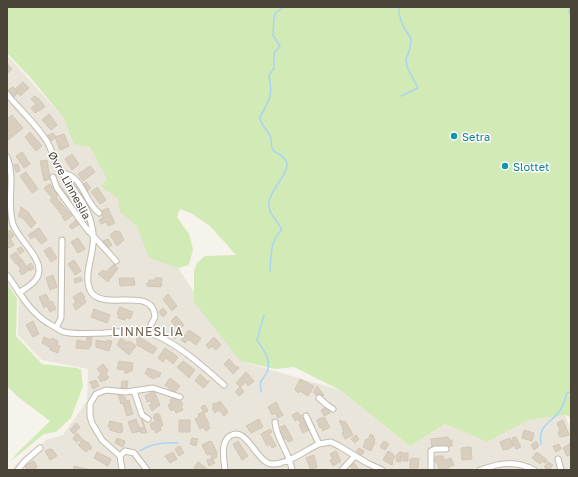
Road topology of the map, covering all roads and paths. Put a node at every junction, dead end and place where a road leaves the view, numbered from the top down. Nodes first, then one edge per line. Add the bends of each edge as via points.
1 (7, 94) edge
2 (7, 157) edge
3 (62, 173) junction
4 (53, 177) dead end
5 (99, 213) dead end
6 (93, 237) junction
7 (62, 240) dead end
8 (116, 261) dead end
9 (7, 275) edge
10 (20, 294) junction
11 (56, 328) junction
12 (147, 333) junction
13 (224, 385) dead end
14 (134, 391) junction
15 (180, 397) dead end
16 (319, 398) dead end
17 (334, 409) dead end
18 (306, 416) dead end
19 (148, 419) dead end
20 (275, 422) dead end
21 (319, 444) junction
22 (40, 448) dead end
23 (446, 449) dead end
24 (120, 456) junction
25 (355, 456) junction
26 (290, 459) junction
27 (558, 459) dead end
28 (18, 470) edge
29 (122, 470) edge
30 (147, 470) edge
31 (225, 470) edge
32 (292, 470) edge
33 (342, 470) edge
34 (382, 470) edge
35 (431, 470) edge
36 (480, 470) edge
37 (534, 470) edge
38 (561, 470) edge

1 - 3 street, Øvre Linneslia via 44,138
2 - 10 street via 11,170 9,207 12,223 35,258 39,270 38,277
3 - 5 street via 72,176 80,183 92,207
3 - 6 street, Øvre Linneslia via 84,206
4 - 6 street via 57,188
6 - 8 street
6 - 12 street, Øvre Linneslia via 88,279 91,291 102,300 138,300 148,303 155,317
7 - 11 street via 62,305 60,321
9 - 10 street
10 - 11 street via 35,314
11 - 12 street via 73,333
12 - 13 street via 161,338 185,353
14 - 15 street via 158,389
14 - 19 street via 142,415
14 - 24 street via 99,392 90,404 90,416 95,431
16 - 17 street
18 - 21 street
20 - 26 street via 277,433
21 - 25 street via 331,442
21 - 26 street
22 - 28 street
23 - 35 street via 431,451
24 - 29 street
24 - 30 street via 125,451 134,453
25 - 33 street
25 - 34 street
26 - 31 street via 267,463 247,440 241,435 233,434 225,441
26 - 32 street
27 - 38 street
36 - 37 street via 506,462

